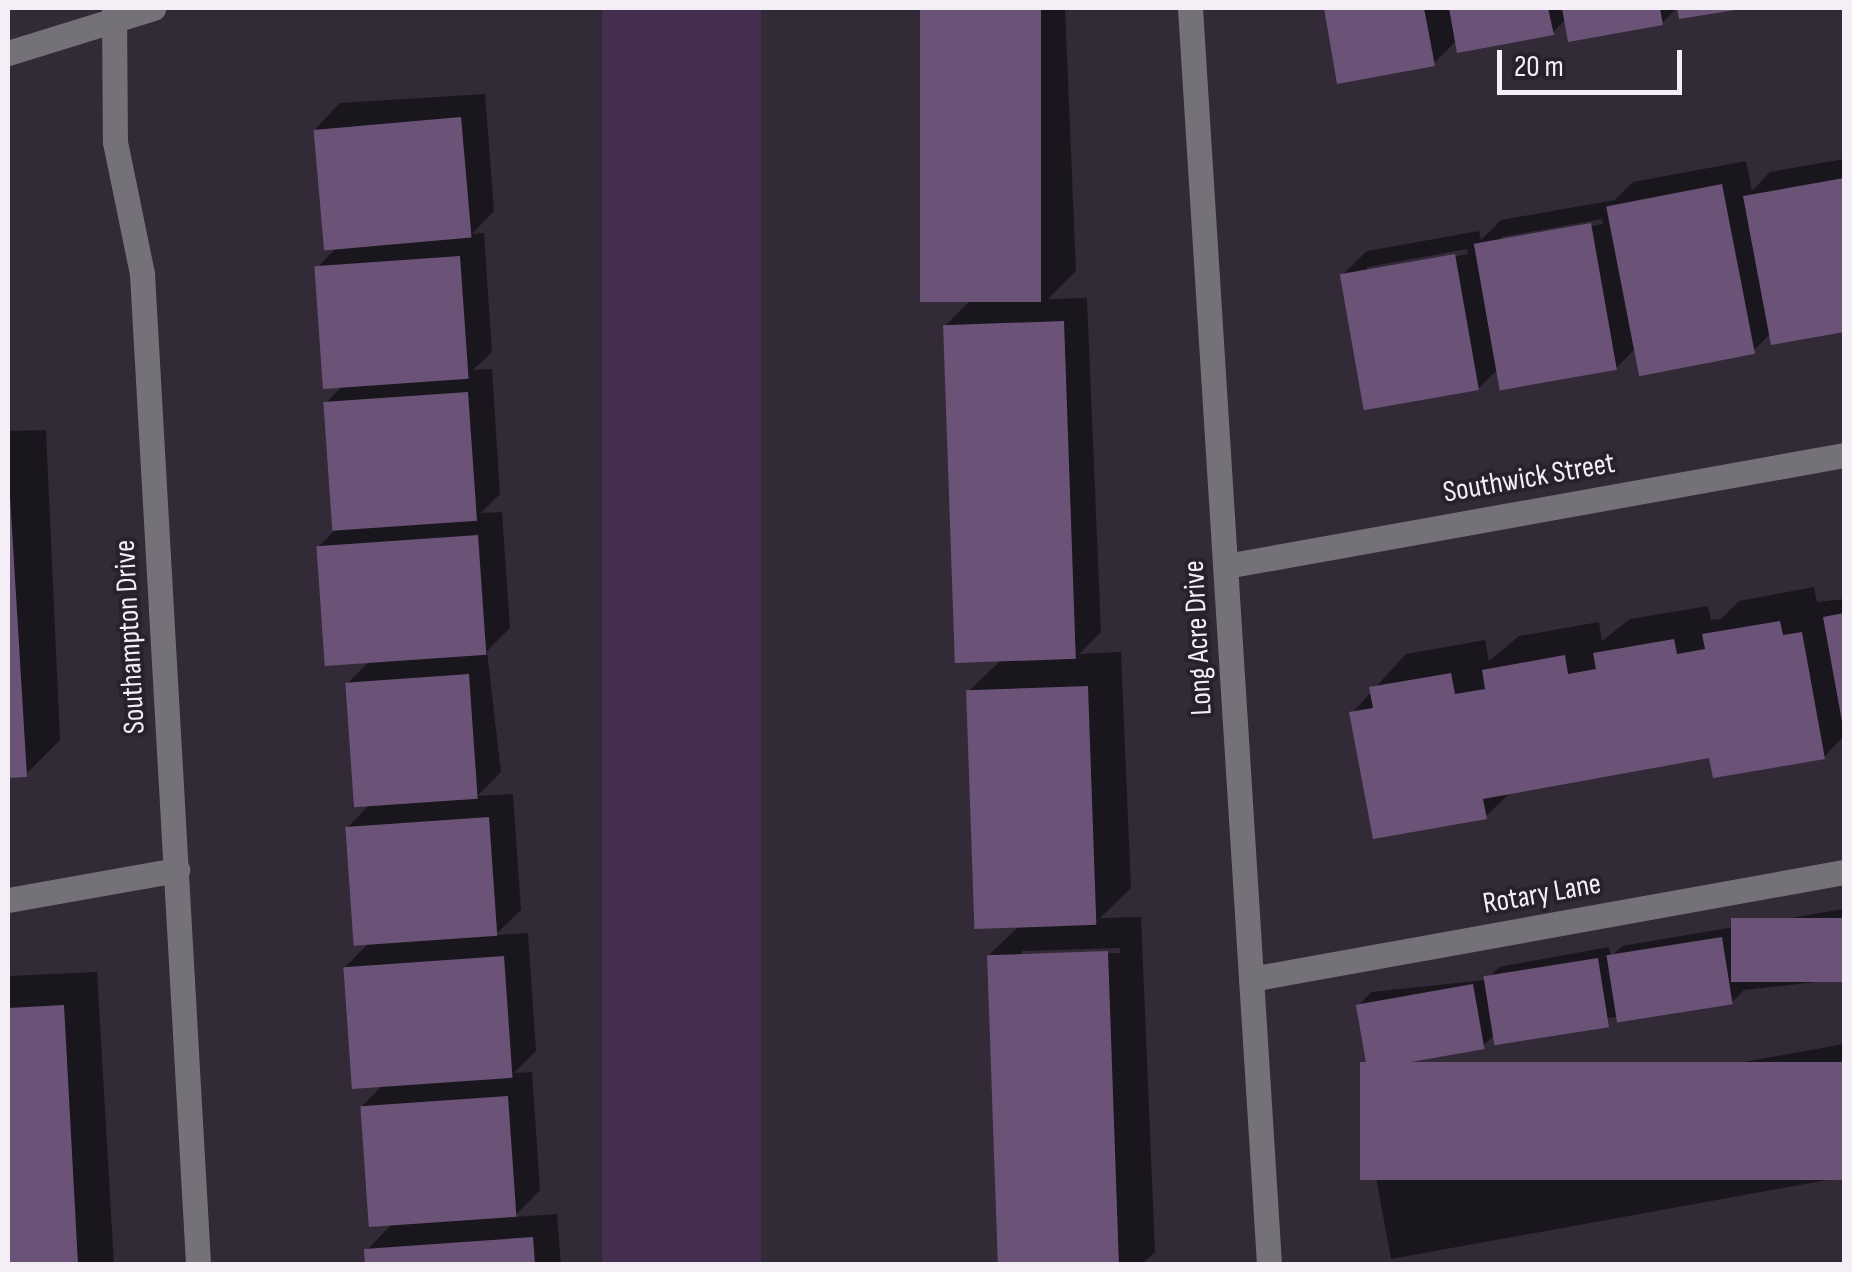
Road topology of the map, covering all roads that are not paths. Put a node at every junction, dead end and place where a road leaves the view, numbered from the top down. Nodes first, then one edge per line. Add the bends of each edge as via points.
1 (154, 8) edge
2 (1190, 8) edge
3 (114, 13) edge
4 (8, 53) edge
5 (1844, 455) edge
6 (1226, 566) junction
7 (176, 870) junction
8 (1844, 872) edge
9 (8, 900) edge
10 (1251, 979) junction
11 (198, 1264) edge
12 (1268, 1264) edge

1 - 3 street
2 - 6 street, Long Acre Drive
3 - 4 street
3 - 7 street, Southampton Drive via 115,142 142,274
5 - 6 street, Southwick Street
6 - 10 street, Long Acre Drive
7 - 9 street
7 - 11 street, Southampton Drive
8 - 10 street, Rotary Lane
10 - 12 street, Long Acre Drive

